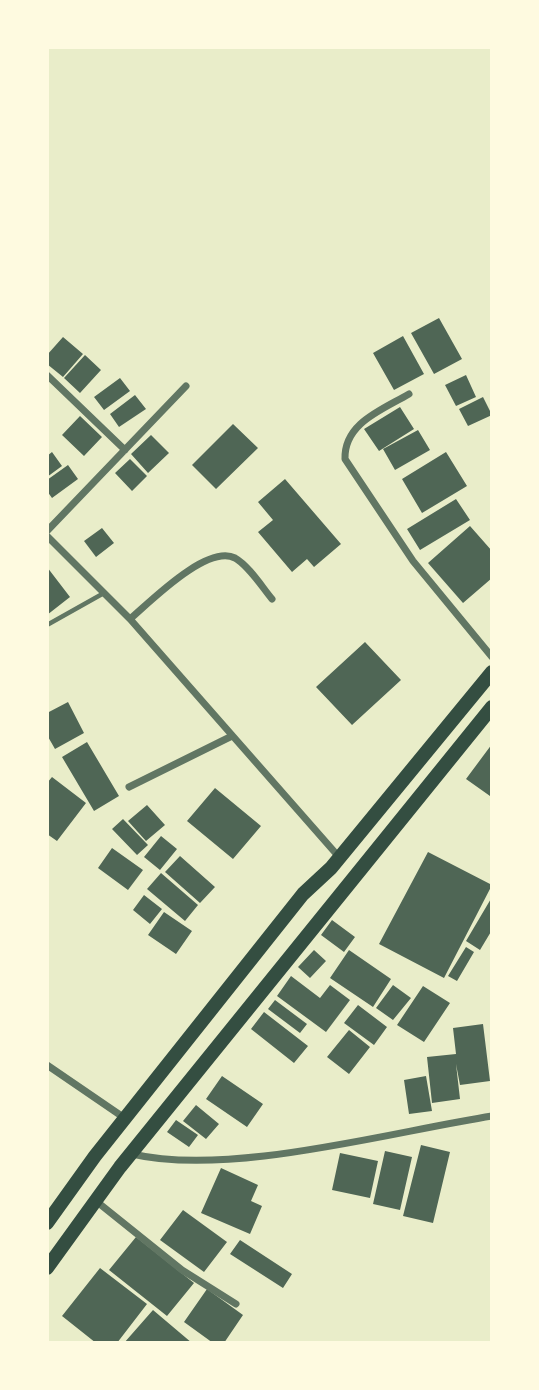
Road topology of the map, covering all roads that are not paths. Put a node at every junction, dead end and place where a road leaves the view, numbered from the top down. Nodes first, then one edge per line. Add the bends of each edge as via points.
1 (47, 375) edge
2 (186, 386) dead end
3 (409, 394) dead end
4 (125, 450) junction
5 (47, 533) edge
6 (105, 592) junction
7 (272, 598) dead end
8 (130, 619) junction
9 (47, 625) edge
10 (492, 657) edge
11 (492, 672) edge
12 (492, 708) edge
13 (457, 714) junction
14 (475, 728) junction
15 (232, 736) junction
16 (129, 787) dead end
17 (339, 857) junction
18 (47, 1065) edge
19 (492, 1116) edge
20 (126, 1120) junction
21 (132, 1154) junction
22 (96, 1200) junction
23 (47, 1223) edge
24 (47, 1268) edge
25 (236, 1304) dead end

1 - 4 street
2 - 4 street
3 - 10 street via 348,435 345,459 413,562
4 - 5 street
5 - 6 street
6 - 8 street
6 - 9 lane
7 - 8 street via 235,558 222,556 192,568
8 - 15 street
11 - 13 highway
12 - 14 highway
13 - 14 highway
13 - 17 highway
14 - 21 highway
15 - 16 street
15 - 17 street
17 - 20 highway via 303,894
18 - 20 street
19 - 21 street via 236,1157 156,1159
20 - 23 highway
21 - 22 highway
22 - 24 highway
22 - 25 street via 182,1270

